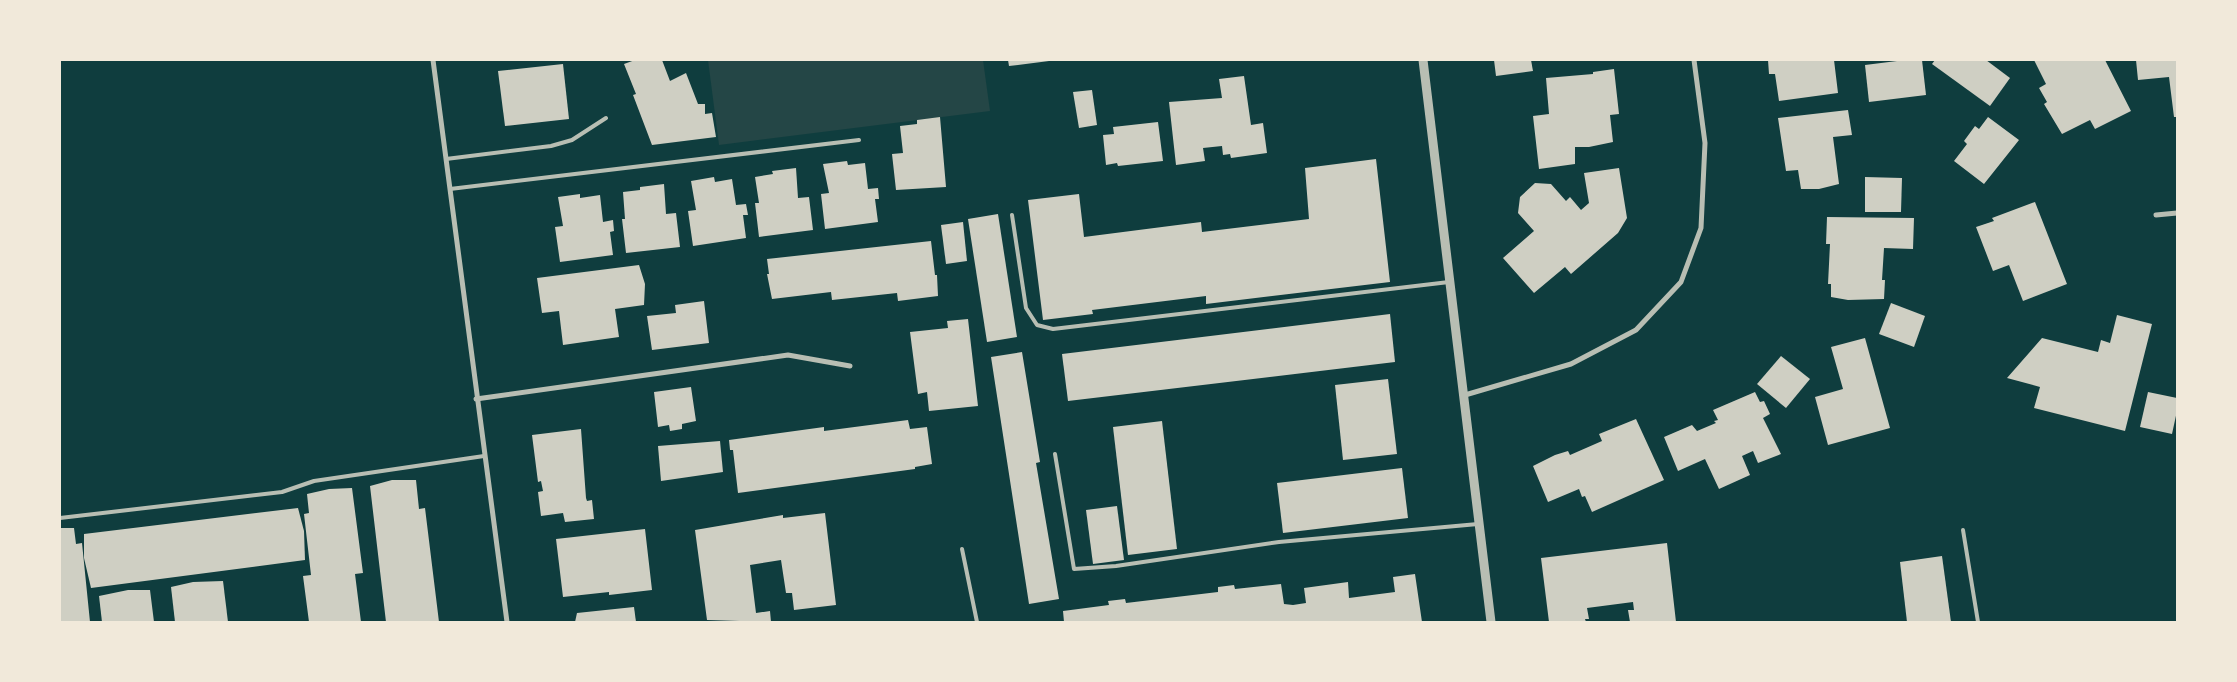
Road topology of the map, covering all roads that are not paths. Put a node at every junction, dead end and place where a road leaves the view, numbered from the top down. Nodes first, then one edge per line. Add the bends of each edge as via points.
1 (433, 60) edge
2 (1423, 60) edge
3 (1694, 60) edge
4 (606, 118) dead end
5 (859, 140) dead end
6 (446, 159) junction
7 (450, 189) junction
8 (2177, 213) edge
9 (1012, 215) dead end
10 (2156, 215) dead end
11 (1451, 282) junction
12 (850, 366) dead end
13 (1465, 395) junction
14 (476, 399) junction
15 (1055, 454) dead end
16 (484, 456) junction
17 (60, 518) edge
18 (1480, 524) junction
19 (1963, 530) dead end
20 (962, 549) dead end
21 (507, 622) edge
22 (977, 622) edge
23 (1491, 622) edge
24 (1978, 622) edge

1 - 6 street
2 - 11 street
3 - 13 street via 1705,143 1701,228 1681,282 1636,330 1571,364
4 - 6 lane via 572,140 551,146
5 - 7 lane
6 - 7 street
7 - 14 street
8 - 10 street
9 - 11 lane via 1026,308 1037,325 1053,329
11 - 13 street
12 - 14 street via 788,355
13 - 18 street
14 - 16 street
15 - 18 lane via 1074,569 1116,566 1279,542
16 - 17 lane via 314,481 282,492
16 - 21 street
18 - 23 street
19 - 24 lane
20 - 22 lane

